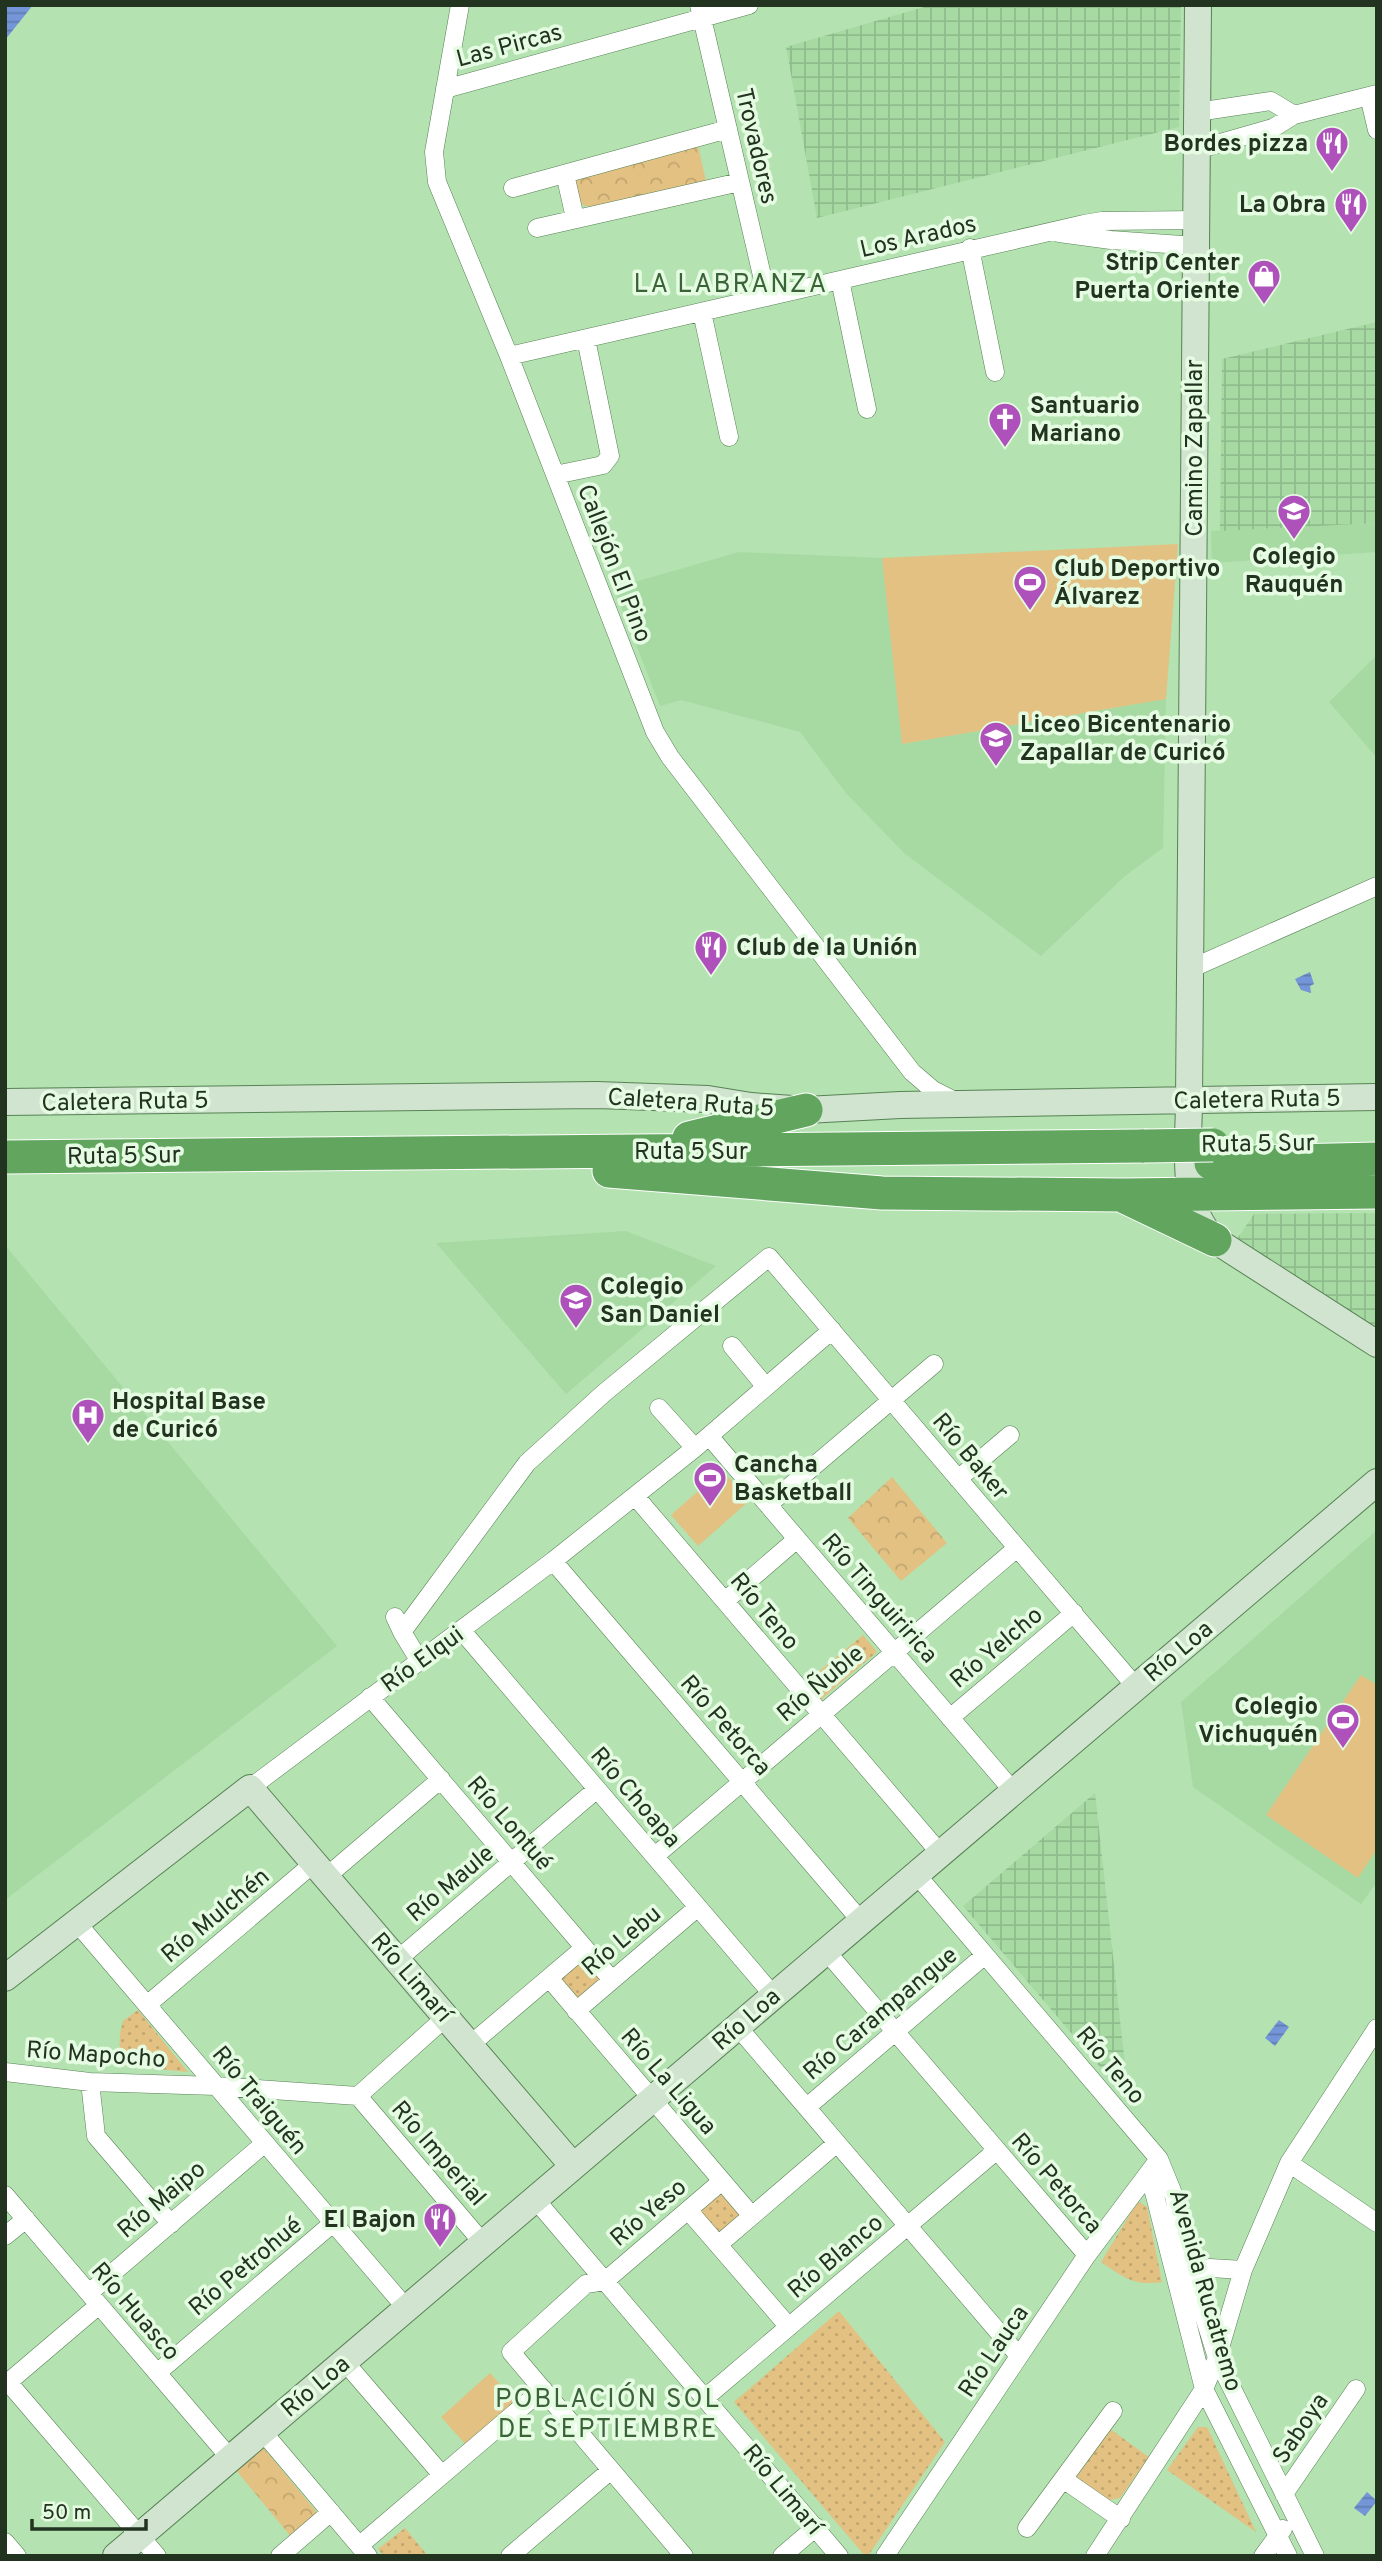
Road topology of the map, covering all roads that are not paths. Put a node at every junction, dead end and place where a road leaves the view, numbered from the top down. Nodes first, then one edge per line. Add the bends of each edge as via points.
1 (460, 5) edge
2 (749, 5) edge
3 (1198, 5) edge
4 (700, 12) edge
5 (444, 89) junction
6 (1373, 95) edge
7 (1196, 112) junction
8 (1294, 115) junction
9 (728, 129) junction
10 (1377, 131) edge
11 (1196, 149) junction
12 (565, 174) junction
13 (740, 182) junction
14 (513, 188) dead end
15 (575, 218) junction
16 (537, 228) dead end
17 (1052, 232) junction
18 (1196, 233) junction
19 (970, 248) junction
20 (840, 280) junction
21 (767, 297) junction
22 (702, 312) junction
23 (586, 339) junction
24 (509, 356) junction
25 (995, 372) dead end
26 (867, 409) dead end
27 (729, 437) dead end
28 (555, 475) junction
29 (1377, 886) edge
30 (1190, 969) junction
31 (912, 1072) junction
32 (1377, 1097) edge
33 (1189, 1100) junction
34 (5, 1102) edge
35 (962, 1104) junction
36 (900, 1105) junction
37 (806, 1110) junction
38 (1377, 1140) edge
39 (639, 1151) junction
40 (1212, 1154) junction
41 (1144, 1155) junction
42 (5, 1157) edge
43 (1377, 1159) edge
44 (590, 1170) junction
45 (5, 1176) edge
46 (1377, 1192) edge
47 (1190, 1194) junction
48 (1240, 1194) junction
49 (1123, 1195) junction
50 (1222, 1245) junction
51 (831, 1330) junction
52 (1377, 1344) edge
53 (732, 1346) dead end
54 (934, 1363) dead end
55 (766, 1387) junction
56 (891, 1400) junction
57 (659, 1408) dead end
58 (1010, 1434) dead end
59 (709, 1436) junction
60 (695, 1448) junction
61 (958, 1479) junction
62 (1377, 1482) edge
63 (635, 1496) junction
64 (768, 1505) junction
65 (797, 1539) junction
66 (1017, 1548) junction
67 (553, 1561) junction
68 (725, 1601) junction
69 (1074, 1614) junction
70 (462, 1630) junction
71 (894, 1652) junction
72 (419, 1660) junction
73 (1136, 1687) junction
74 (370, 1697) junction
75 (821, 1714) junction
76 (950, 1718) junction
77 (441, 1779) junction
78 (742, 1782) junction
79 (250, 1788) junction
80 (597, 1789) junction
81 (1013, 1791) junction
82 (940, 1853) junction
83 (655, 1856) junction
84 (512, 1863) junction
85 (320, 1870) junction
86 (916, 1874) junction
87 (698, 1907) junction
88 (861, 1921) junction
89 (77, 1923) junction
90 (584, 1948) junction
91 (826, 1951) junction
92 (985, 1955) junction
93 (397, 1960) junction
94 (5, 1978) edge
95 (549, 1978) junction
96 (612, 1980) junction
97 (774, 1995) junction
98 (147, 2005) junction
99 (576, 2011) junction
100 (446, 2017) junction
101 (737, 2026) junction
102 (1376, 2030) edge
103 (895, 2032) junction
104 (470, 2045) junction
105 (5, 2072) edge
106 (90, 2082) junction
107 (216, 2086) junction
108 (358, 2096) junction
109 (652, 2099) junction
110 (807, 2107) junction
111 (265, 2143) junction
112 (837, 2143) junction
113 (997, 2150) junction
114 (1159, 2159) junction
115 (1289, 2163) junction
116 (573, 2166) junction
117 (1147, 2177) junction
118 (722, 2181) junction
119 (5, 2195) edge
120 (535, 2199) junction
121 (688, 2210) junction
122 (752, 2216) junction
123 (26, 2219) junction
124 (333, 2223) junction
125 (1377, 2223) edge
126 (171, 2224) junction
127 (908, 2226) junction
128 (5, 2236) edge
129 (483, 2242) junction
130 (718, 2245) junction
131 (1087, 2255) junction
132 (1243, 2270) junction
133 (1190, 2271) junction
134 (605, 2281) junction
135 (94, 2299) junction
136 (406, 2308) junction
137 (789, 2327) junction
138 (1019, 2356) junction
139 (1217, 2358) junction
140 (344, 2361) junction
141 (157, 2373) junction
142 (7, 2384) edge
143 (542, 2389) junction
144 (1203, 2389) junction
145 (1356, 2389) dead end
146 (705, 2398) junction
147 (1113, 2411) dead end
148 (262, 2431) junction
149 (230, 2458) junction
150 (614, 2474) junction
151 (442, 2475) junction
152 (1063, 2479) junction
153 (1284, 2494) junction
154 (331, 2512) junction
155 (1296, 2517) junction
156 (1121, 2519) junction
157 (816, 2527) junction
158 (1027, 2528) dead end
159 (1277, 2535) junction
160 (139, 2536) junction
161 (5, 2542) edge
162 (364, 2550) edge
163 (17, 2556) edge
164 (116, 2556) edge
165 (157, 2556) edge
166 (280, 2556) edge
167 (510, 2556) edge
168 (526, 2556) edge
169 (684, 2556) edge
170 (782, 2556) edge
171 (839, 2556) edge
172 (885, 2556) edge
173 (1095, 2556) edge
174 (1263, 2556) edge
175 (1288, 2556) edge
176 (1315, 2556) edge

1 - 5 street, Callejón El Pino
2 - 4 street, Las Pircas
3 - 7 street, Camino Zapallar
4 - 5 street, Las Pircas
4 - 9 street, Trovadores
5 - 24 street, Callejón El Pino via 434,152 437,182
6 - 8 street
6 - 10 street
7 - 8 street via 1270,101
7 - 11 street, Camino Zapallar
8 - 11 street via 1273,128
9 - 12 street
9 - 13 street, Trovadores
11 - 18 street, Camino Zapallar
12 - 14 street
12 - 15 street
13 - 15 street
13 - 21 street, Trovadores
15 - 16 street
17 - 18 street, Los Arados via 1111,240
17 - 18 street, Los Arados via 1102,221
17 - 19 street, Los Arados
18 - 30 street, Camino Zapallar
19 - 20 street, Los Arados
19 - 25 street
20 - 21 street, Los Arados
20 - 26 street
21 - 22 street, Los Arados
22 - 23 street, Los Arados
22 - 27 street
23 - 24 street, Los Arados
23 - 28 street via 610,456 603,465
24 - 28 street, Callejón El Pino
28 - 31 street, Callejón El Pino via 649,718 670,757
29 - 30 street
30 - 33 street, Camino Zapallar
31 - 35 street, Callejón El Pino via 933,1090
31 - 36 street
32 - 33 street, Caletera Ruta 5
33 - 35 street, Caletera Ruta 5
33 - 47 street, Camino Zapallar
34 - 37 street, Caletera Ruta 5 via 597,1095 708,1099
35 - 36 street, Caletera Ruta 5
36 - 37 street, Caletera Ruta 5
37 - 39 highway
38 - 40 highway, Ruta 5 Sur
39 - 41 highway, Ruta 5 Sur
39 - 42 highway, Ruta 5 Sur
40 - 41 highway, Ruta 5 Sur, bridge
40 - 43 highway, Ruta 5 Sur
41 - 44 highway, Ruta 5 Sur
44 - 45 highway, Ruta 5 Sur
44 - 49 highway via 839,1191
46 - 48 highway
47 - 48 highway
47 - 49 highway
47 - 50 street via 1196,1217
48 - 50 highway via 1223,1219
49 - 50 highway
50 - 52 street
51 - 55 street, Río Elqui
51 - 56 street, Río Baker
51 - 72 street, Río Baker via 769,1257 527,1463 398,1624
53 - 55 street
54 - 56 street
55 - 59 street, Río Elqui
56 - 61 street, Río Baker
56 - 64 street
57 - 60 street
58 - 61 street
59 - 60 street, Río Elqui
59 - 64 street, Río Tinguiririca
60 - 63 street, Río Elqui
61 - 66 street, Río Baker
62 - 73 street, Río Loa
63 - 67 street, Río Elqui
63 - 68 street, Río Teno
64 - 65 street, Río Tinguiririca
65 - 68 street
65 - 71 street, Río Tinguiririca
66 - 69 street, Río Baker
66 - 71 street, Río Ñuble
67 - 70 street, Río Elqui
67 - 78 street, Río Petorca
68 - 75 street, Río Teno
69 - 73 street, Río Baker
69 - 76 street, Río Yelcho
70 - 72 street, Río Elqui
70 - 80 street, Río Choapa
71 - 75 street, Río Ñuble
71 - 76 street, Río Tinguiririca
72 - 74 street, Río Elqui
73 - 81 street, Río Loa
74 - 77 street, Río Lontué
74 - 79 street, Río Elqui
75 - 78 street, Río Ñuble
75 - 82 street, Río Teno
76 - 81 street, Río Tinguiririca
77 - 84 street, Río Lontué
77 - 85 street, Río Mulchén
78 - 83 street, Río Ñuble
78 - 88 street, Río Petorca
79 - 85 street, Río Limarí
79 - 89 street, Río Elqui
80 - 83 street, Río Choapa
80 - 84 street, Río Maule
81 - 82 street, Río Loa
82 - 86 street, Río Loa
83 - 87 street, Río Choapa
84 - 90 street, Río Lontué
84 - 93 street, Río Maule
85 - 93 street, Río Limarí
85 - 98 street, Río Mulchén
86 - 88 street, Río Loa
86 - 92 street, Río Teno
87 - 96 street, Río Lebu
87 - 97 street, Río Choapa
88 - 91 street, Río Loa
89 - 94 street, Río Elqui
89 - 98 street, Río Traiguén
90 - 95 street
90 - 96 street, Río Lontué
91 - 97 street, Río Loa
91 - 103 street, Río Petorca
92 - 103 street, Río Carampangue
92 - 114 street, Río Teno
93 - 100 street, Río Limarí
95 - 99 street, Río La Ligua
95 - 104 street
96 - 99 street, Río Lebu
97 - 101 street, Río Loa
98 - 107 street, Río Traiguén
99 - 109 street, Río La Ligua
100 - 104 street, Río Limarí
100 - 108 street
101 - 109 street, Río Loa
101 - 110 street
102 - 115 street
103 - 110 street, Río Carampangue
103 - 113 street, Río Petorca
104 - 116 street, Río Limarí
105 - 106 street, Río Mapocho
106 - 107 street, Río Mapocho
106 - 126 street via 96,2136
107 - 108 street, Río Mapocho
107 - 111 street, Río Traiguén
108 - 129 street, Río Imperial
109 - 116 street, Río Loa
109 - 118 street, Río La Ligua
110 - 112 street
111 - 124 street, Río Traiguén
111 - 126 street, Río Maipo
112 - 122 street
112 - 127 street
113 - 127 street, Río Blanco
113 - 131 street, Río Petorca
114 - 117 street, Avenida Rucatremo
114 - 133 street, Avenida Rucatremo via 1174,2196
115 - 125 street
115 - 132 street
116 - 120 street, Río Loa
117 - 131 street, Río Lauca
117 - 144 street, Avenida Rucatremo
118 - 121 street, Río Yeso
118 - 122 street, Río La Ligua
119 - 123 street, Río Huasco
120 - 129 street, Río Loa
120 - 134 street, Río Limarí
121 - 130 street
121 - 134 street, Río Yeso
122 - 130 street
123 - 128 street
123 - 135 street, Río Huasco
124 - 136 street, Río Traiguén
124 - 141 street, Río Petrohué
126 - 135 street, Río Maipo
127 - 137 street, Río Blanco
127 - 138 street
129 - 136 street, Río Loa
130 - 137 street
131 - 138 street, Río Lauca
132 - 133 street
132 - 139 street
133 - 139 street, Avenida Rucatremo
134 - 143 street, Río Yeso via 586,2284 511,2352
134 - 146 street, Río Limarí
135 - 141 street, Río Huasco
135 - 142 street, Río Maipo
136 - 140 street, Río Loa
137 - 146 street, Río Blanco
138 - 172 street, Río Lauca
139 - 144 street
139 - 153 street, Avenida Rucatremo
140 - 148 street, Río Loa
140 - 151 street
141 - 149 street, Río Huasco
142 - 160 street
143 - 150 street
143 - 151 street
144 - 156 street
144 - 159 street, Avenida Rucatremo
145 - 153 street, Saboya
146 - 157 street, Río Limarí
147 - 152 street
148 - 149 street, Río Loa
148 - 154 street
149 - 160 street, Río Loa
150 - 167 street
150 - 168 street
150 - 169 street
151 - 162 street
152 - 156 street
152 - 158 street
153 - 155 street, Avenida Rucatremo
154 - 162 street
154 - 166 street
155 - 159 street
155 - 176 street, Avenida Rucatremo
156 - 173 street
157 - 170 street
157 - 171 street, Río Limarí
159 - 174 street
159 - 175 street, Avenida Rucatremo
160 - 164 street, Río Loa
160 - 165 street
161 - 163 street

